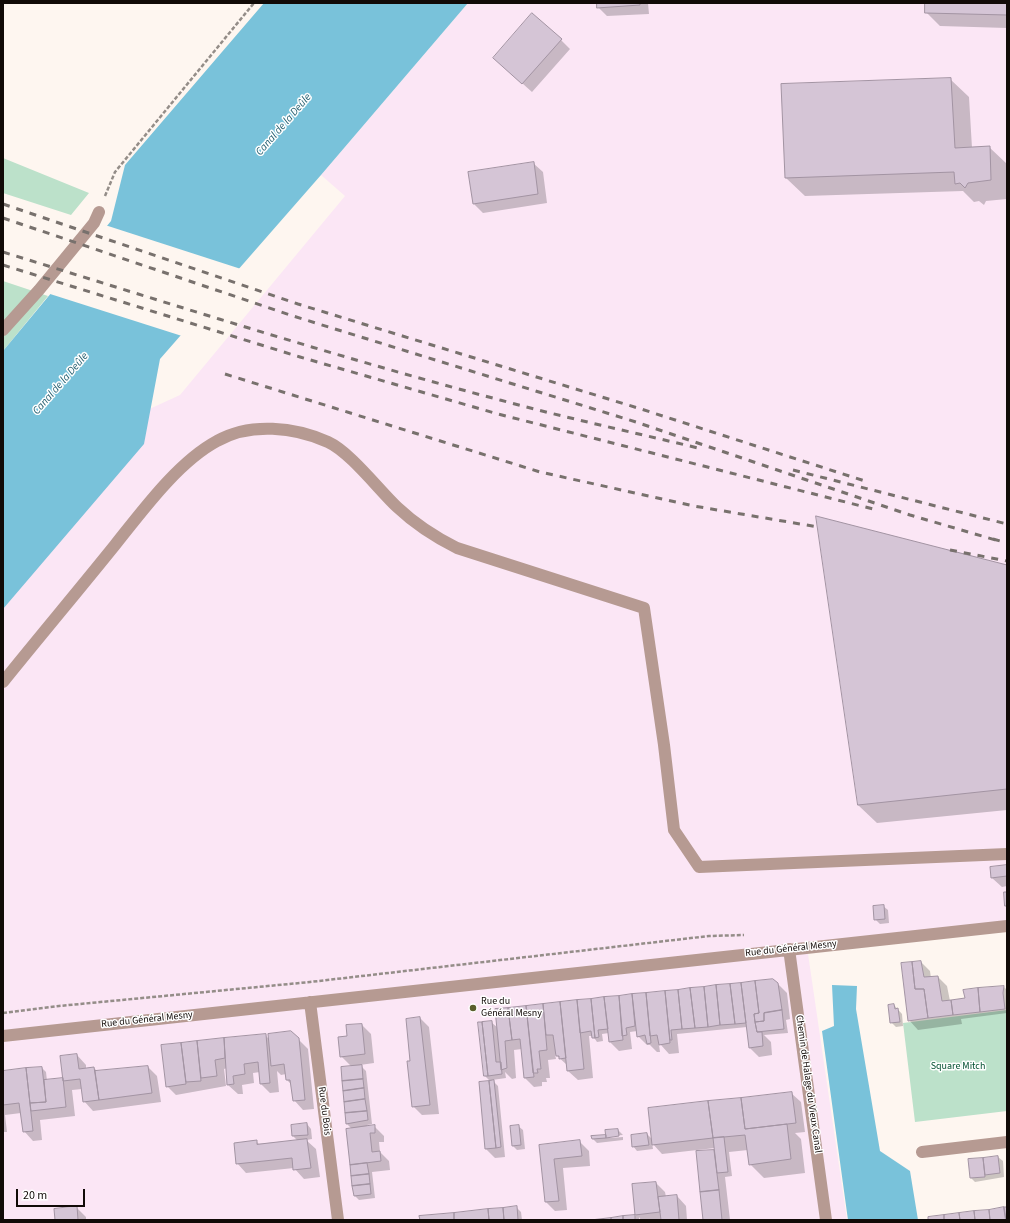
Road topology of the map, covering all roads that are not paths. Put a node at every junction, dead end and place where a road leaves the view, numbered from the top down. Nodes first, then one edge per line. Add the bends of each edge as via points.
1 (99, 212) road end
2 (3, 330) edge
3 (3, 682) edge
4 (1007, 854) edge
5 (1007, 926) edge
6 (789, 949) junction
7 (310, 1002) junction
8 (3, 1036) edge
9 (1007, 1142) edge
10 (922, 1152) dead end
11 (338, 1220) edge
12 (826, 1220) edge

1 - 2 street via 89,229
3 - 4 street via 154,498 196,454 218,440 244,430 277,429 302,432 330,443 419,526 457,548 644,608 674,830 699,867
5 - 6 street, Rue du Général Mesny
6 - 7 street, Rue du Général Mesny
6 - 12 street, Chemin de Halage du Vieux Canal
7 - 8 street, Rue du Général Mesny
7 - 11 street, Rue du Bois
9 - 10 street

